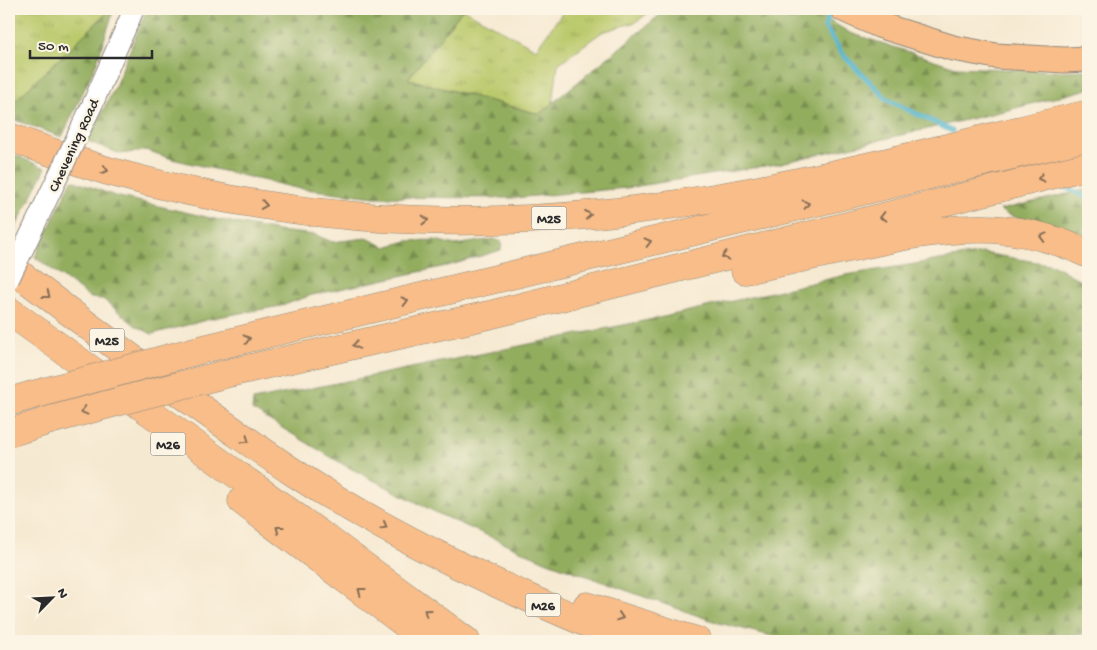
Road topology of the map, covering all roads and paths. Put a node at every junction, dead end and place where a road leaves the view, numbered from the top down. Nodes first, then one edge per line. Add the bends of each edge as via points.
1 (134, 9) edge
2 (843, 9) edge
3 (1088, 59) edge
4 (1088, 114) edge
5 (9, 137) edge
6 (1088, 137) edge
7 (1088, 166) edge
8 (1088, 254) edge
9 (9, 266) edge
10 (9, 279) edge
11 (488, 315) junction
12 (16, 317) edge
13 (19, 399) edge
14 (9, 433) edge
15 (457, 564) junction
16 (428, 641) edge
17 (466, 641) edge
18 (630, 641) edge
19 (697, 641) edge

1 - 10 street, Chevening Road, bridge
2 - 3 main road via 879,25 953,48 996,56
5 -> 4 highway, M25 via 107,171 176,188 303,211 412,220 517,220 608,213 758,190
13 -> 6 highway, M25, bridge via 199,350
7 -> 11 highway
8 -> 11 highway via 1029,233 984,228 947,230 650,290
9 -> 15 highway, M25 via 156,377 293,472
11 -> 14 highway, bridge via 233,372
16 -> 12 highway, M26 via 146,427
17 -> 12 highway, M25
15 - 18 highway, M26
15 -> 19 highway, M25

